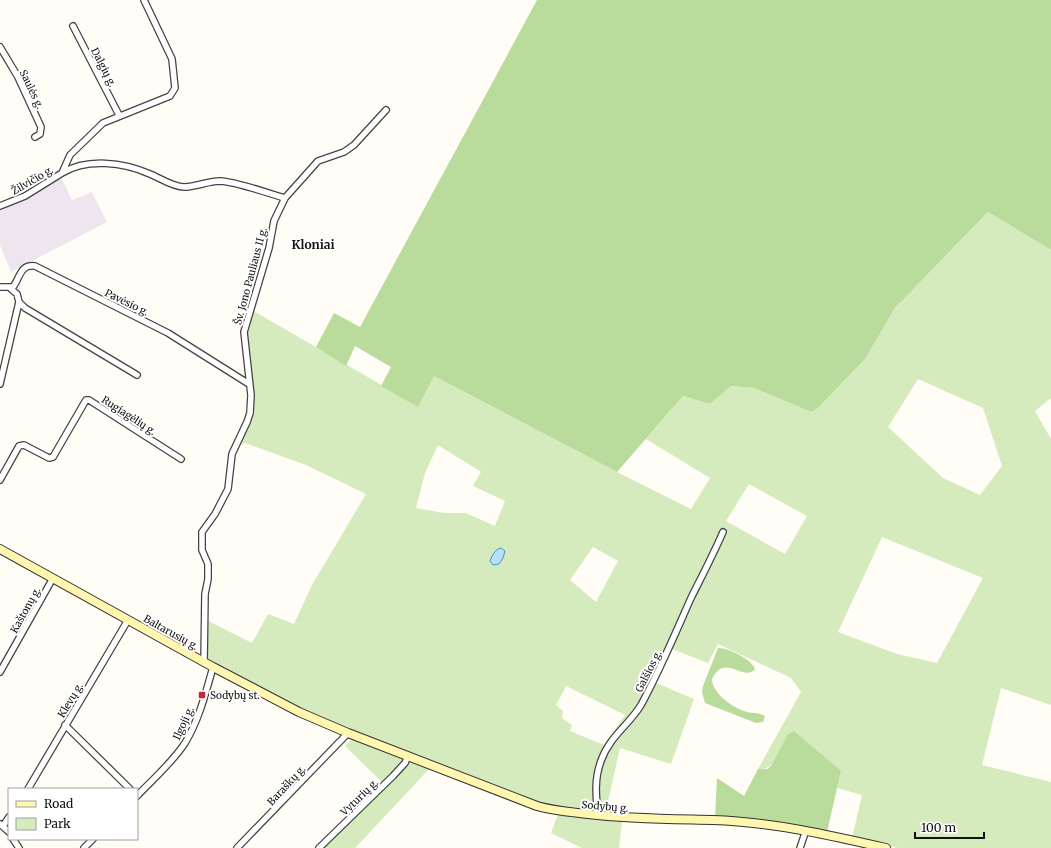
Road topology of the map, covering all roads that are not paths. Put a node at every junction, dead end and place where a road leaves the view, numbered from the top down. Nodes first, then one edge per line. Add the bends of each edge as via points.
1 (144, 0) edge
2 (73, 26) dead end
3 (0, 47) edge
4 (386, 110) dead end
5 (119, 115) junction
6 (35, 137) dead end
7 (62, 173) junction
8 (285, 198) junction
9 (0, 206) edge
10 (0, 287) edge
11 (11, 289) junction
12 (19, 302) junction
13 (136, 375) dead end
14 (0, 384) edge
15 (249, 384) junction
16 (181, 459) dead end
17 (0, 480) edge
18 (723, 532) dead end
19 (0, 549) edge
20 (53, 578) junction
21 (128, 620) junction
22 (204, 662) junction
23 (213, 667) junction
24 (0, 672) edge
25 (65, 726) junction
26 (335, 728) joint
27 (348, 733) junction
28 (408, 756) junction
29 (29, 788) edge
30 (129, 788) edge
31 (138, 795) edge
32 (598, 815) junction
33 (806, 830) junction
34 (92, 840) edge
35 (84, 848) edge
36 (237, 848) edge
37 (319, 848) edge
38 (800, 848) edge
39 (886, 848) edge

1 - 5 street via 172,59 175,88 166,98
2 - 5 street, Dalgių g.
3 - 6 street, Saulės g. via 18,77 41,127 40,134
4 - 8 street, Šv. Jono Pauliaus II g. via 354,145 344,152 318,161
5 - 7 street, Žilvičio g. via 97,127 70,154
7 - 8 street via 74,166 88,163 116,165 148,173 178,186 220,181
7 - 9 street, Žilvičio g. via 26,196
8 - 15 street, Šv. Jono Pauliaus II g. via 274,221 263,268 245,325
10 - 11 street
11 - 12 street via 17,294
11 - 15 street, Pavėsio g. via 24,268 35,266 168,333
12 - 13 street
12 - 14 street
15 - 22 street, Šv. Jono Pauliaus II g. via 250,413 232,454 228,489 202,532 202,550 208,564
16 - 17 street, Rugiagėlių g. via 86,400 53,456 49,458 24,445 19,446
18 - 32 street, Galšios g. via 711,562 641,704 614,737 601,759 596,787
19 - 20 main road, Baltarusių g.
20 - 21 main road, Baltarusių g.
20 - 24 street, Kaštonų g.
21 - 22 main road, Baltarusių g.
21 - 25 street, Klevų g.
22 - 23 main road, Baltarusių g.
23 - 26 main road, Baltarusių g.
23 - 31 street, Ilgoji g. via 203,701 186,741
25 - 29 street, Klevų g.
25 - 30 street
26 - 27 main road, Sodybų g.
27 - 28 main road, Sodybų g.
27 - 36 street, Baraškų g.
28 - 32 main road, Sodybų g. via 537,806
28 - 37 street, Vyturių g. via 393,776
32 - 33 main road, Sodybų g. via 752,823
33 - 38 street
33 - 39 main road, Sodybų g.
34 - 35 street

